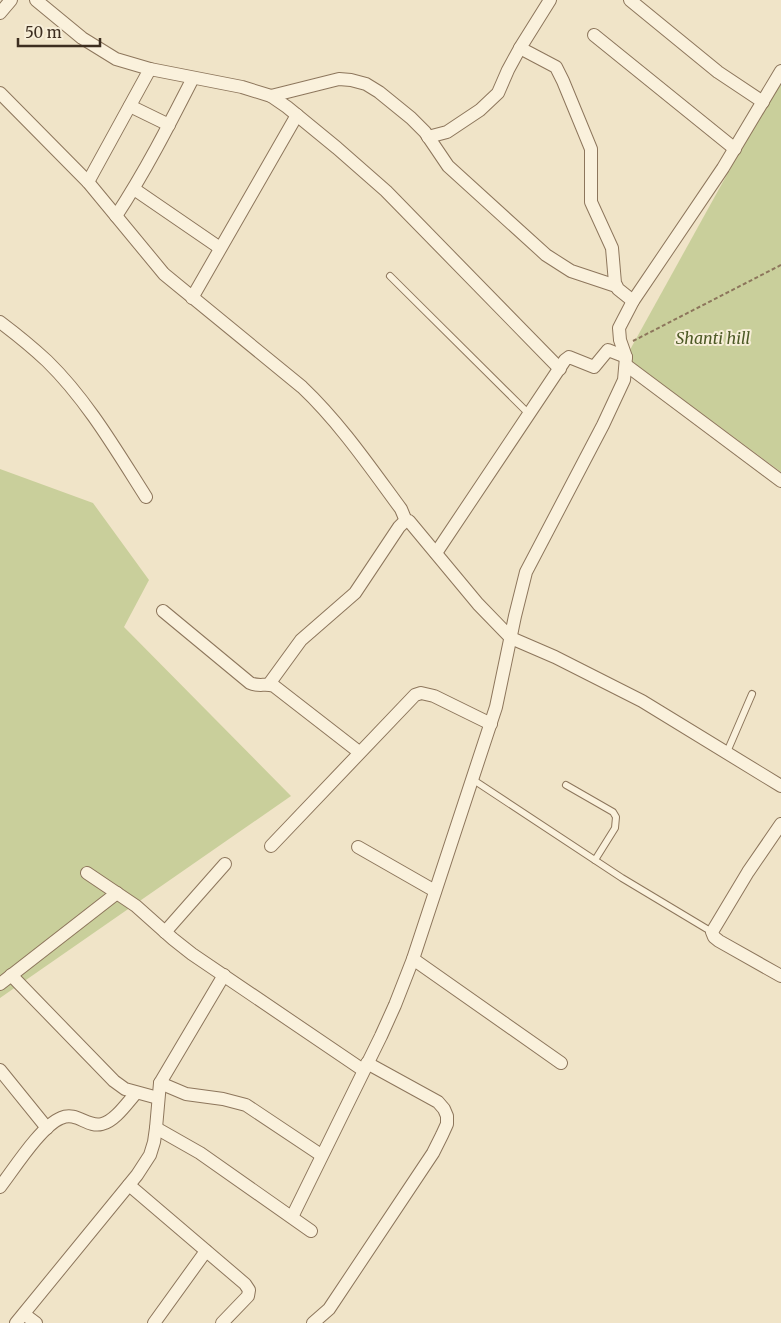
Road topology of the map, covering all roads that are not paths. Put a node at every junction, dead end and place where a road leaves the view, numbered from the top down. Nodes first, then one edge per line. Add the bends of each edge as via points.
1 (11, 0) edge
2 (36, 0) edge
3 (550, 0) edge
4 (630, 0) edge
5 (0, 13) edge
6 (594, 35) dead end
7 (520, 48) junction
8 (150, 69) junction
9 (781, 71) edge
10 (192, 78) junction
11 (0, 93) edge
12 (271, 96) junction
13 (763, 102) junction
14 (130, 106) junction
15 (297, 115) junction
16 (169, 125) junction
17 (428, 137) junction
18 (734, 149) junction
19 (88, 182) junction
20 (134, 189) junction
21 (116, 216) junction
22 (220, 248) junction
23 (390, 276) dead end
24 (616, 286) junction
25 (192, 298) junction
26 (634, 300) junction
27 (0, 322) edge
28 (624, 357) junction
29 (560, 369) junction
30 (529, 414) junction
31 (781, 480) edge
32 (146, 497) dead end
33 (406, 521) junction
34 (436, 553) junction
35 (163, 611) dead end
36 (511, 638) junction
37 (269, 684) junction
38 (752, 694) dead end
39 (491, 724) junction
40 (359, 752) junction
41 (726, 752) junction
42 (472, 779) junction
43 (566, 785) dead end
44 (781, 786) edge
45 (781, 824) edge
46 (271, 846) dead end
47 (358, 847) dead end
48 (595, 860) junction
49 (225, 864) dead end
50 (87, 873) dead end
51 (435, 892) junction
52 (117, 893) junction
53 (165, 932) junction
54 (712, 932) junction
55 (413, 959) junction
56 (11, 975) junction
57 (224, 975) junction
58 (781, 976) edge
59 (0, 984) edge
60 (560, 1063) dead end
61 (365, 1066) junction
62 (0, 1070) edge
63 (160, 1083) junction
64 (136, 1093) junction
65 (158, 1098) junction
66 (46, 1128) junction
67 (156, 1128) junction
68 (321, 1155) junction
69 (129, 1185) junction
70 (0, 1187) edge
71 (292, 1218) junction
72 (312, 1231) dead end
73 (206, 1251) junction
74 (20, 1319) edge
75 (36, 1323) edge
76 (154, 1323) edge
77 (222, 1323) edge
78 (312, 1323) edge

1 - 5 street
2 - 8 street via 103,52
3 - 7 street
4 - 13 street via 718,72
6 - 18 street
7 - 17 street via 498,93 480,110 447,132
7 - 24 street via 556,67 588,141 592,156 590,202 612,248
8 - 10 street
8 - 14 street
9 - 13 street
10 - 12 street
10 - 16 street
11 - 19 street
12 - 15 street
12 - 17 street via 330,80 358,81 394,104
13 - 18 street
14 - 16 street
14 - 19 street
15 - 22 street
15 - 29 street via 386,191
16 - 20 street
17 - 24 street via 448,166 546,255 571,271
18 - 26 street
19 - 21 street
20 - 21 street
20 - 22 street
21 - 25 street via 156,266
22 - 25 street
23 - 30 lane
24 - 26 street
25 - 33 street via 316,400 401,509
26 - 28 street via 619,328
27 - 32 street via 64,379 95,418
28 - 29 street via 608,350 594,367 569,357
28 - 31 street
28 - 36 street via 620,388 526,572
29 - 30 street
30 - 34 street
33 - 34 street via 412,523
33 - 37 street via 354,593 301,640
34 - 36 street
35 - 37 street via 250,683
36 - 39 street
36 - 41 street via 642,701
37 - 40 street
38 - 41 lane
39 - 40 street via 434,696 415,694
39 - 42 street
40 - 46 street
41 - 44 street
42 - 48 lane
42 - 51 street
43 - 48 lane via 613,812 616,817 615,828
45 - 54 street
47 - 51 street
48 - 54 lane
49 - 53 street
50 - 52 street
51 - 55 street
52 - 53 street
52 - 56 street
53 - 57 street
54 - 58 street via 720,941
55 - 60 street
55 - 61 street
56 - 59 street
56 - 64 street via 114,1081
57 - 61 street
57 - 63 street
61 - 68 street
61 - 78 street via 438,1102 447,1116 447,1124 433,1152 334,1301
62 - 66 street
63 - 65 street
63 - 68 street via 186,1094 246,1105
64 - 65 street
64 - 66 street via 111,1120 102,1124 64,1116
65 - 67 street
66 - 70 street
67 - 69 street via 150,1156
67 - 71 street via 200,1153
68 - 71 street
69 - 73 street
69 - 74 street
71 - 72 street
73 - 76 street
73 - 77 street via 249,1290 248,1296
74 - 75 street

